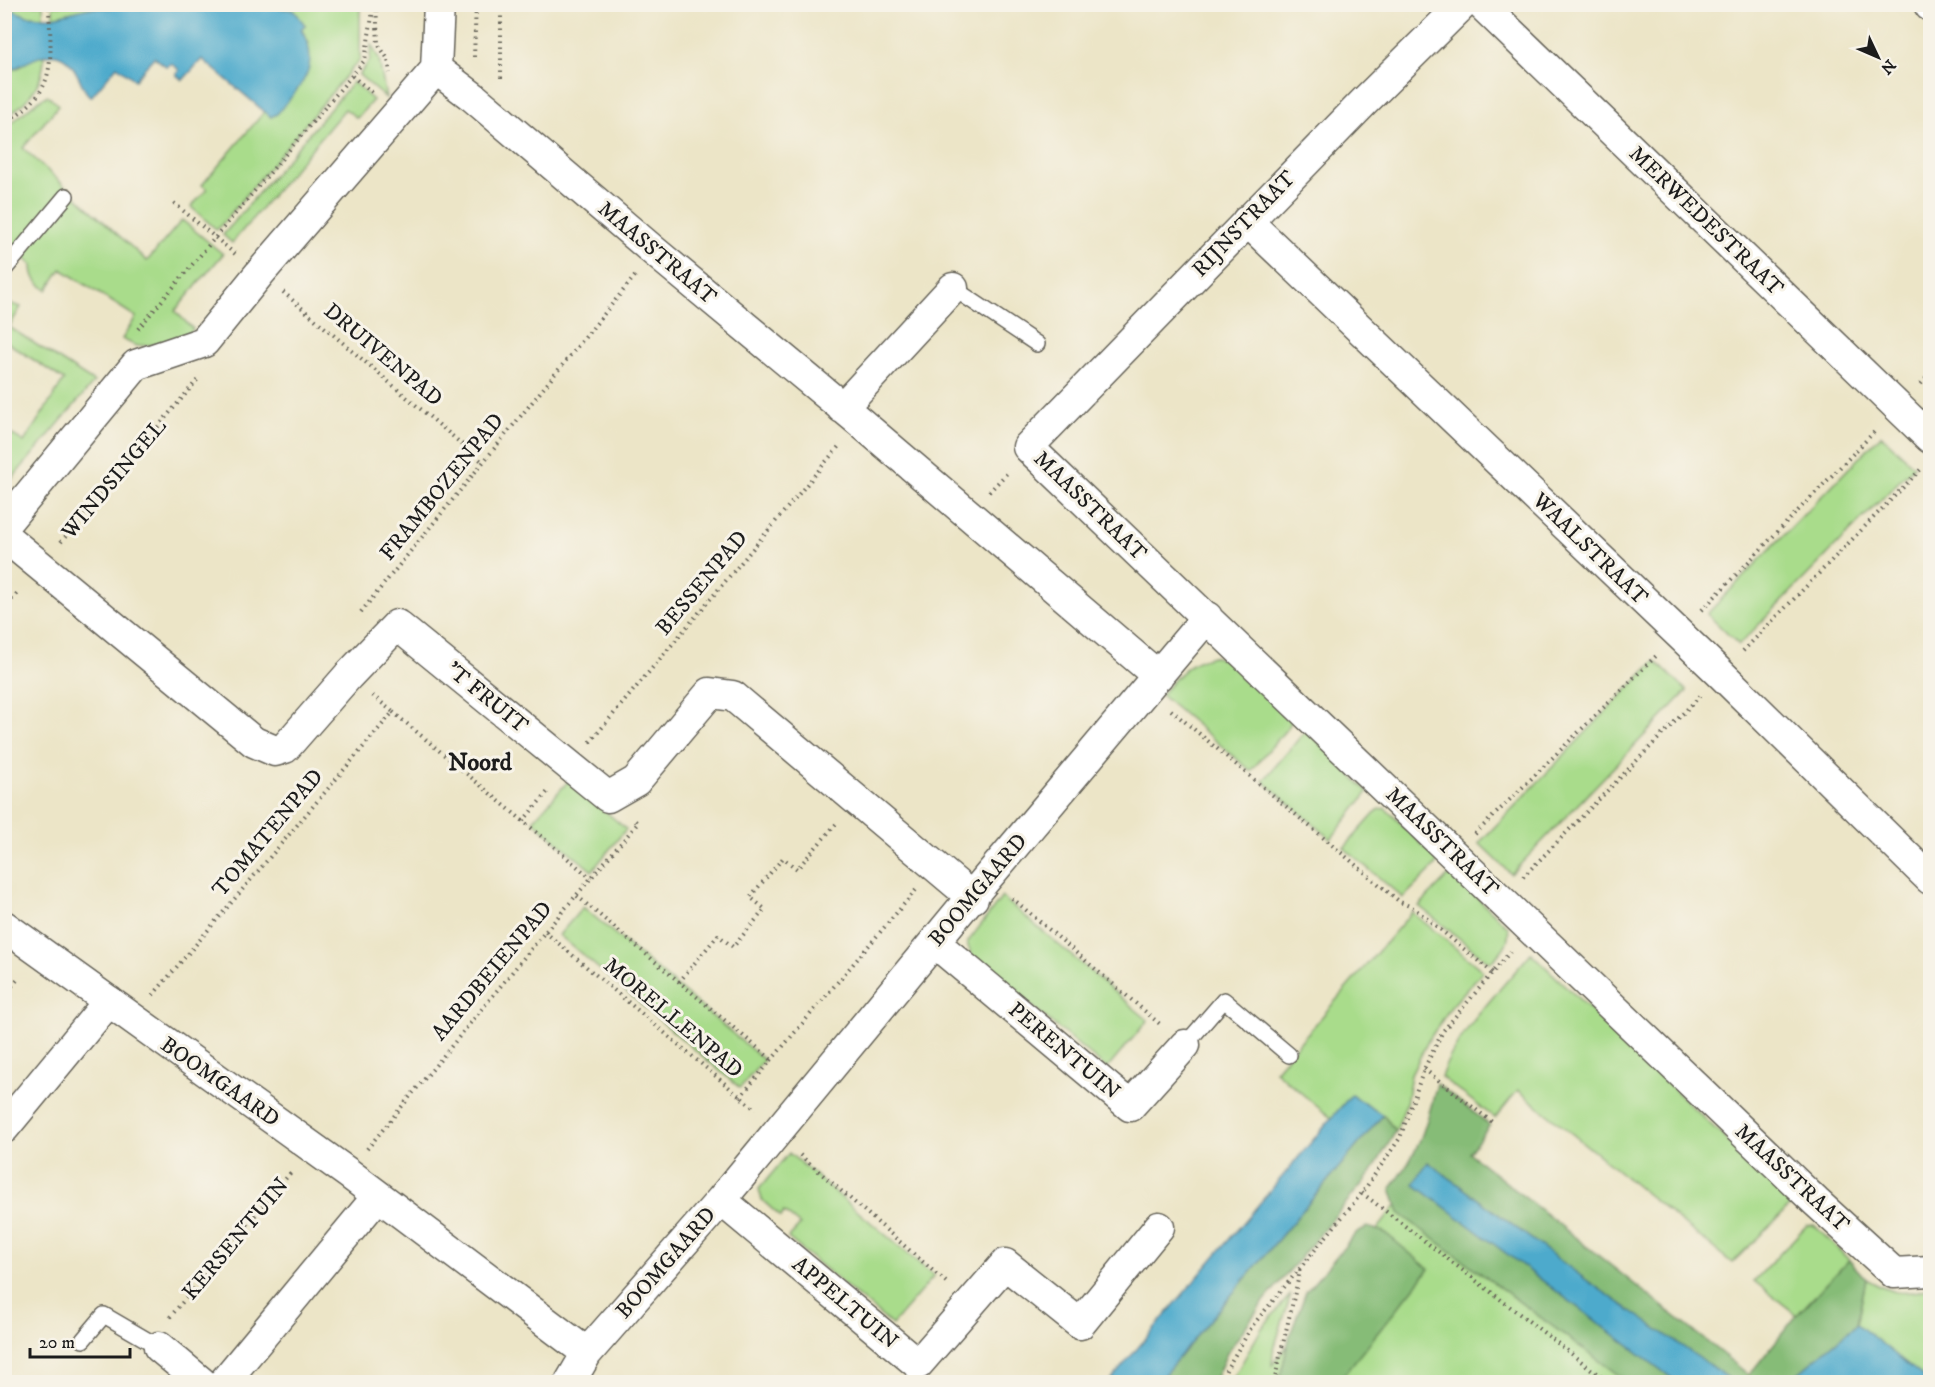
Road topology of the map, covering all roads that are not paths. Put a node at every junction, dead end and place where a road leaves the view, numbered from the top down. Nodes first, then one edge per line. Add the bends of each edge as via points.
1 (439, 4) edge
2 (1463, 4) edge
3 (1481, 4) edge
4 (436, 69) junction
5 (66, 196) dead end
6 (1247, 221) junction
7 (4, 270) edge
8 (953, 288) joint
9 (1037, 344) dead end
10 (851, 415) junction
11 (1930, 438) edge
12 (1028, 447) joint
13 (4, 525) edge
14 (4, 536) edge
15 (1207, 617) junction
16 (1152, 683) junction
17 (1930, 879) edge
18 (980, 888) junction
19 (4, 926) edge
20 (934, 942) junction
21 (109, 1001) junction
22 (1185, 1045) joint
23 (1288, 1055) dead end
24 (4, 1128) edge
25 (378, 1196) junction
26 (721, 1200) junction
27 (1159, 1227) dead end
28 (1930, 1271) edge
29 (83, 1340) dead end
30 (159, 1347) joint
31 (587, 1353) junction
32 (201, 1383) edge
33 (224, 1383) edge
34 (570, 1383) edge

1 - 4 street
2 - 6 street, RIJNSTRAAT
3 - 11 street, MERWEDESTRAAT
4 - 10 street, MAASSTRAAT
4 - 13 street via 204,342 136,365
5 - 7 lane
6 - 12 street, RIJNSTRAAT
6 - 17 street, WAALSTRAAT
8 - 9 lane
8 - 10 street
10 - 16 street, MAASSTRAAT via 968,514
12 - 15 street, MAASSTRAAT
14 - 18 street, 'T FRUIT via 254,742 274,751 285,748 397,625 608,797 636,781 710,693 733,696 935,867
15 - 16 street, BOOMGAARD
15 - 28 street, MAASSTRAAT via 1894,1273
16 - 18 street, BOOMGAARD
18 - 20 street, BOOMGAARD
19 - 21 street, BOOMGAARD
20 - 22 street, PERENTUIN via 1130,1107
20 - 26 street, BOOMGAARD
21 - 24 street
21 - 25 street, BOOMGAARD
22 - 23 lane, PERENTUIN via 1224,1000
25 - 31 street, BOOMGAARD
25 - 33 street
26 - 27 street, APPELTUIN via 918,1364 1005,1264 1080,1324
26 - 31 street, BOOMGAARD
29 - 30 lane via 104,1315
30 - 32 street
31 - 34 street

